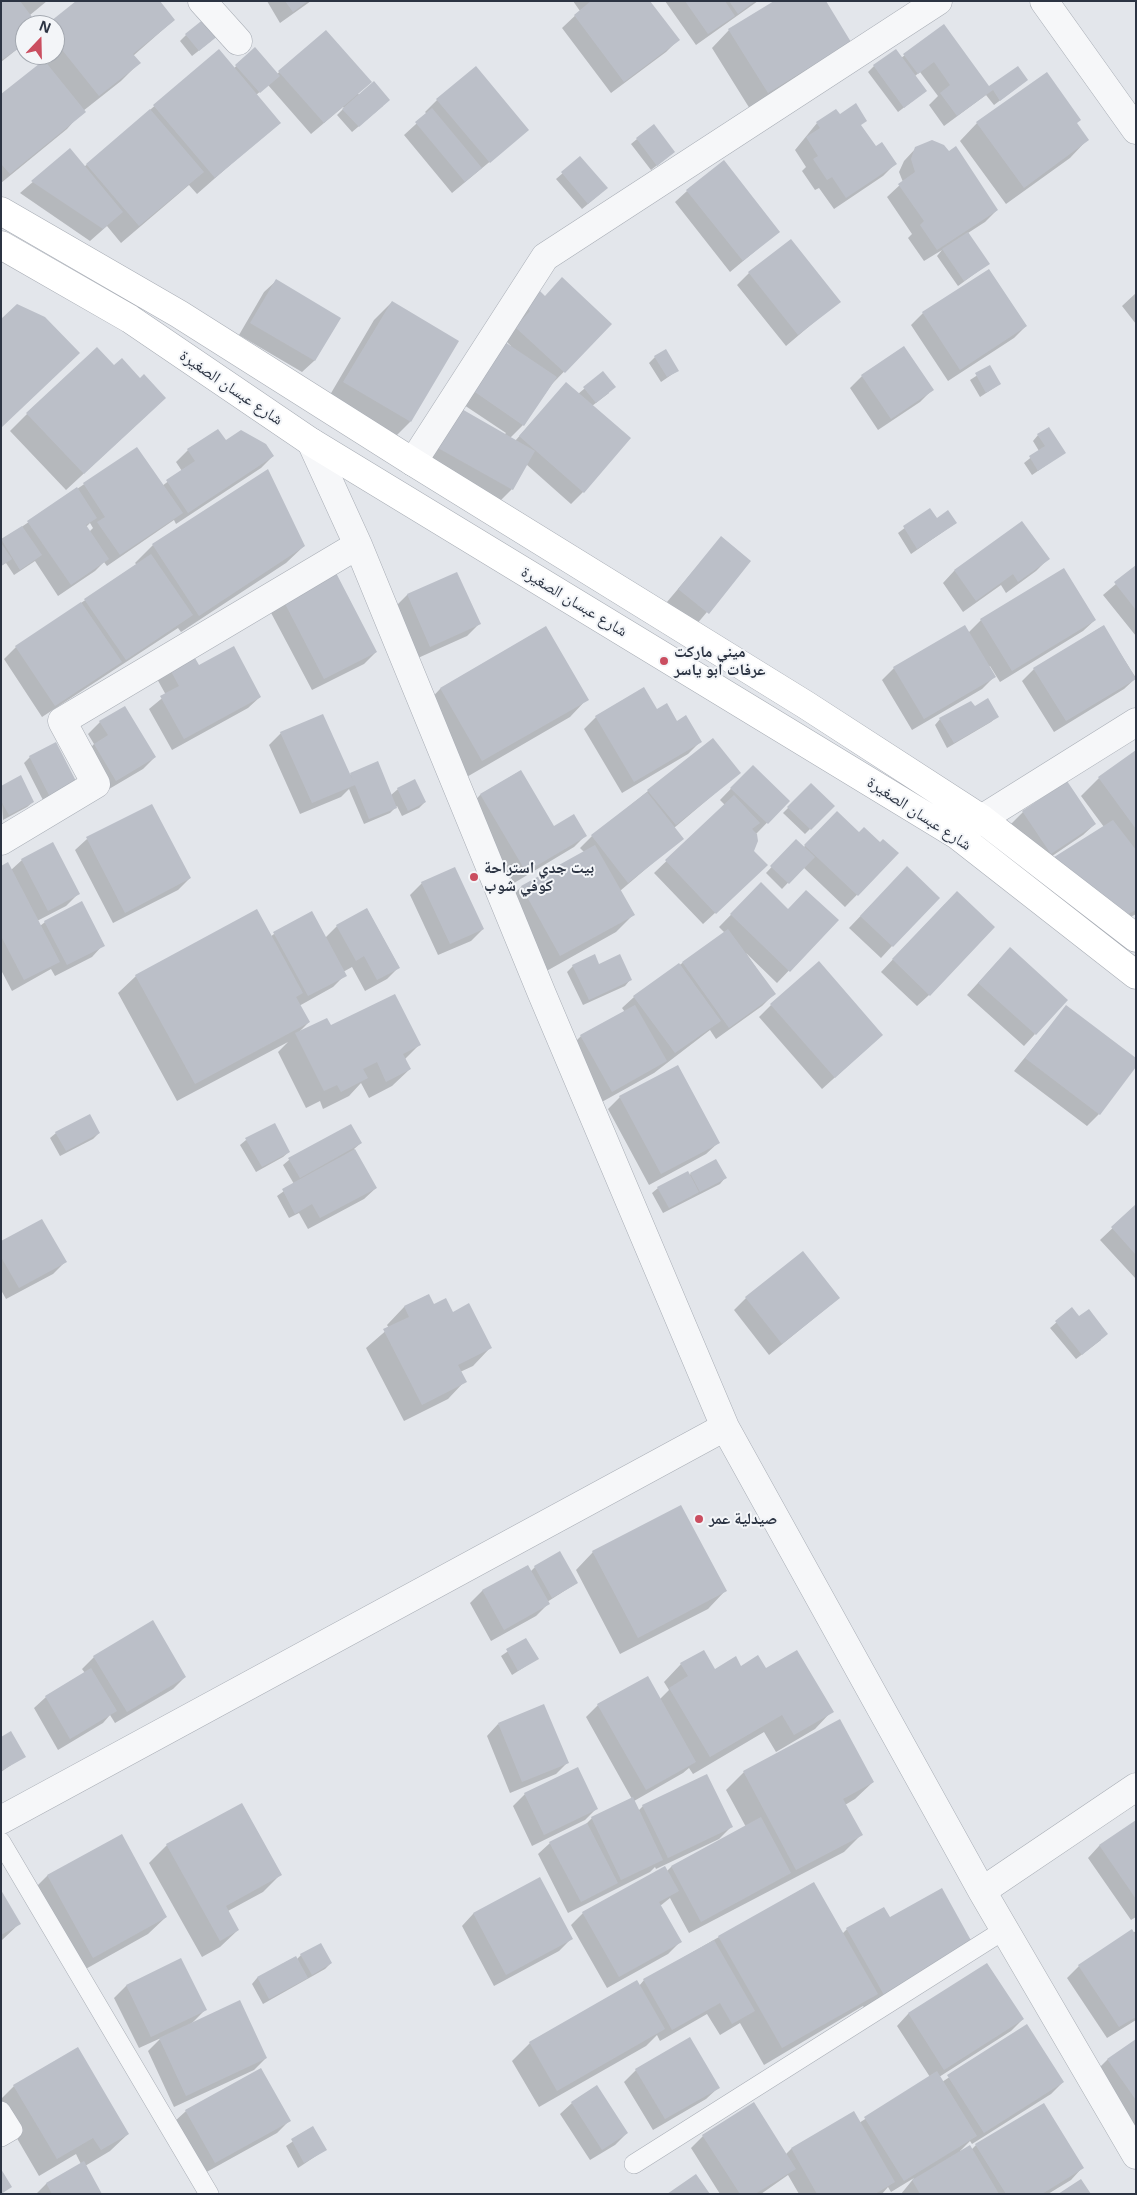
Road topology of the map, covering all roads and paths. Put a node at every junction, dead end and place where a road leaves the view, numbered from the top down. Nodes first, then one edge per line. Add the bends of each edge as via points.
1 (202, 1) edge
2 (938, 1) edge
3 (1044, 1) edge
4 (238, 41) dead end
5 (1136, 130) edge
6 (1, 211) edge
7 (1, 245) edge
8 (310, 442) junction
9 (413, 462) junction
10 (358, 545) junction
11 (1136, 722) edge
12 (982, 818) junction
13 (957, 835) junction
14 (1, 841) edge
15 (1136, 938) edge
16 (1136, 976) edge
17 (725, 1427) junction
18 (1136, 1787) edge
19 (1, 1820) edge
20 (1, 1842) edge
21 (982, 1891) junction
22 (1004, 1930) junction
23 (1, 2111) edge
24 (1, 2137) edge
25 (1136, 2155) edge
26 (634, 2164) dead end
27 (208, 2194) edge

1 - 4 street
2 - 9 street via 545,257
3 - 5 street
6 - 9 main road, شارع عبسان الصغيرة via 179,314
7 - 8 main road, شارع عبسان الصغيرة via 130,318
8 - 10 street
8 - 13 main road, شارع عبسان الصغيرة
9 - 12 main road, شارع عبسان الصغيرة
10 - 14 street via 62,721 96,784
10 - 17 street via 542,994
11 - 12 street
12 - 13 street
12 - 15 main road, شارع عبسان الصغيرة
13 - 16 main road, شارع عبسان الصغيرة
17 - 19 street
17 - 21 street
18 - 21 street
20 - 27 lane
21 - 22 street
22 - 25 street
22 - 26 lane
23 - 24 lane via 13,2130

